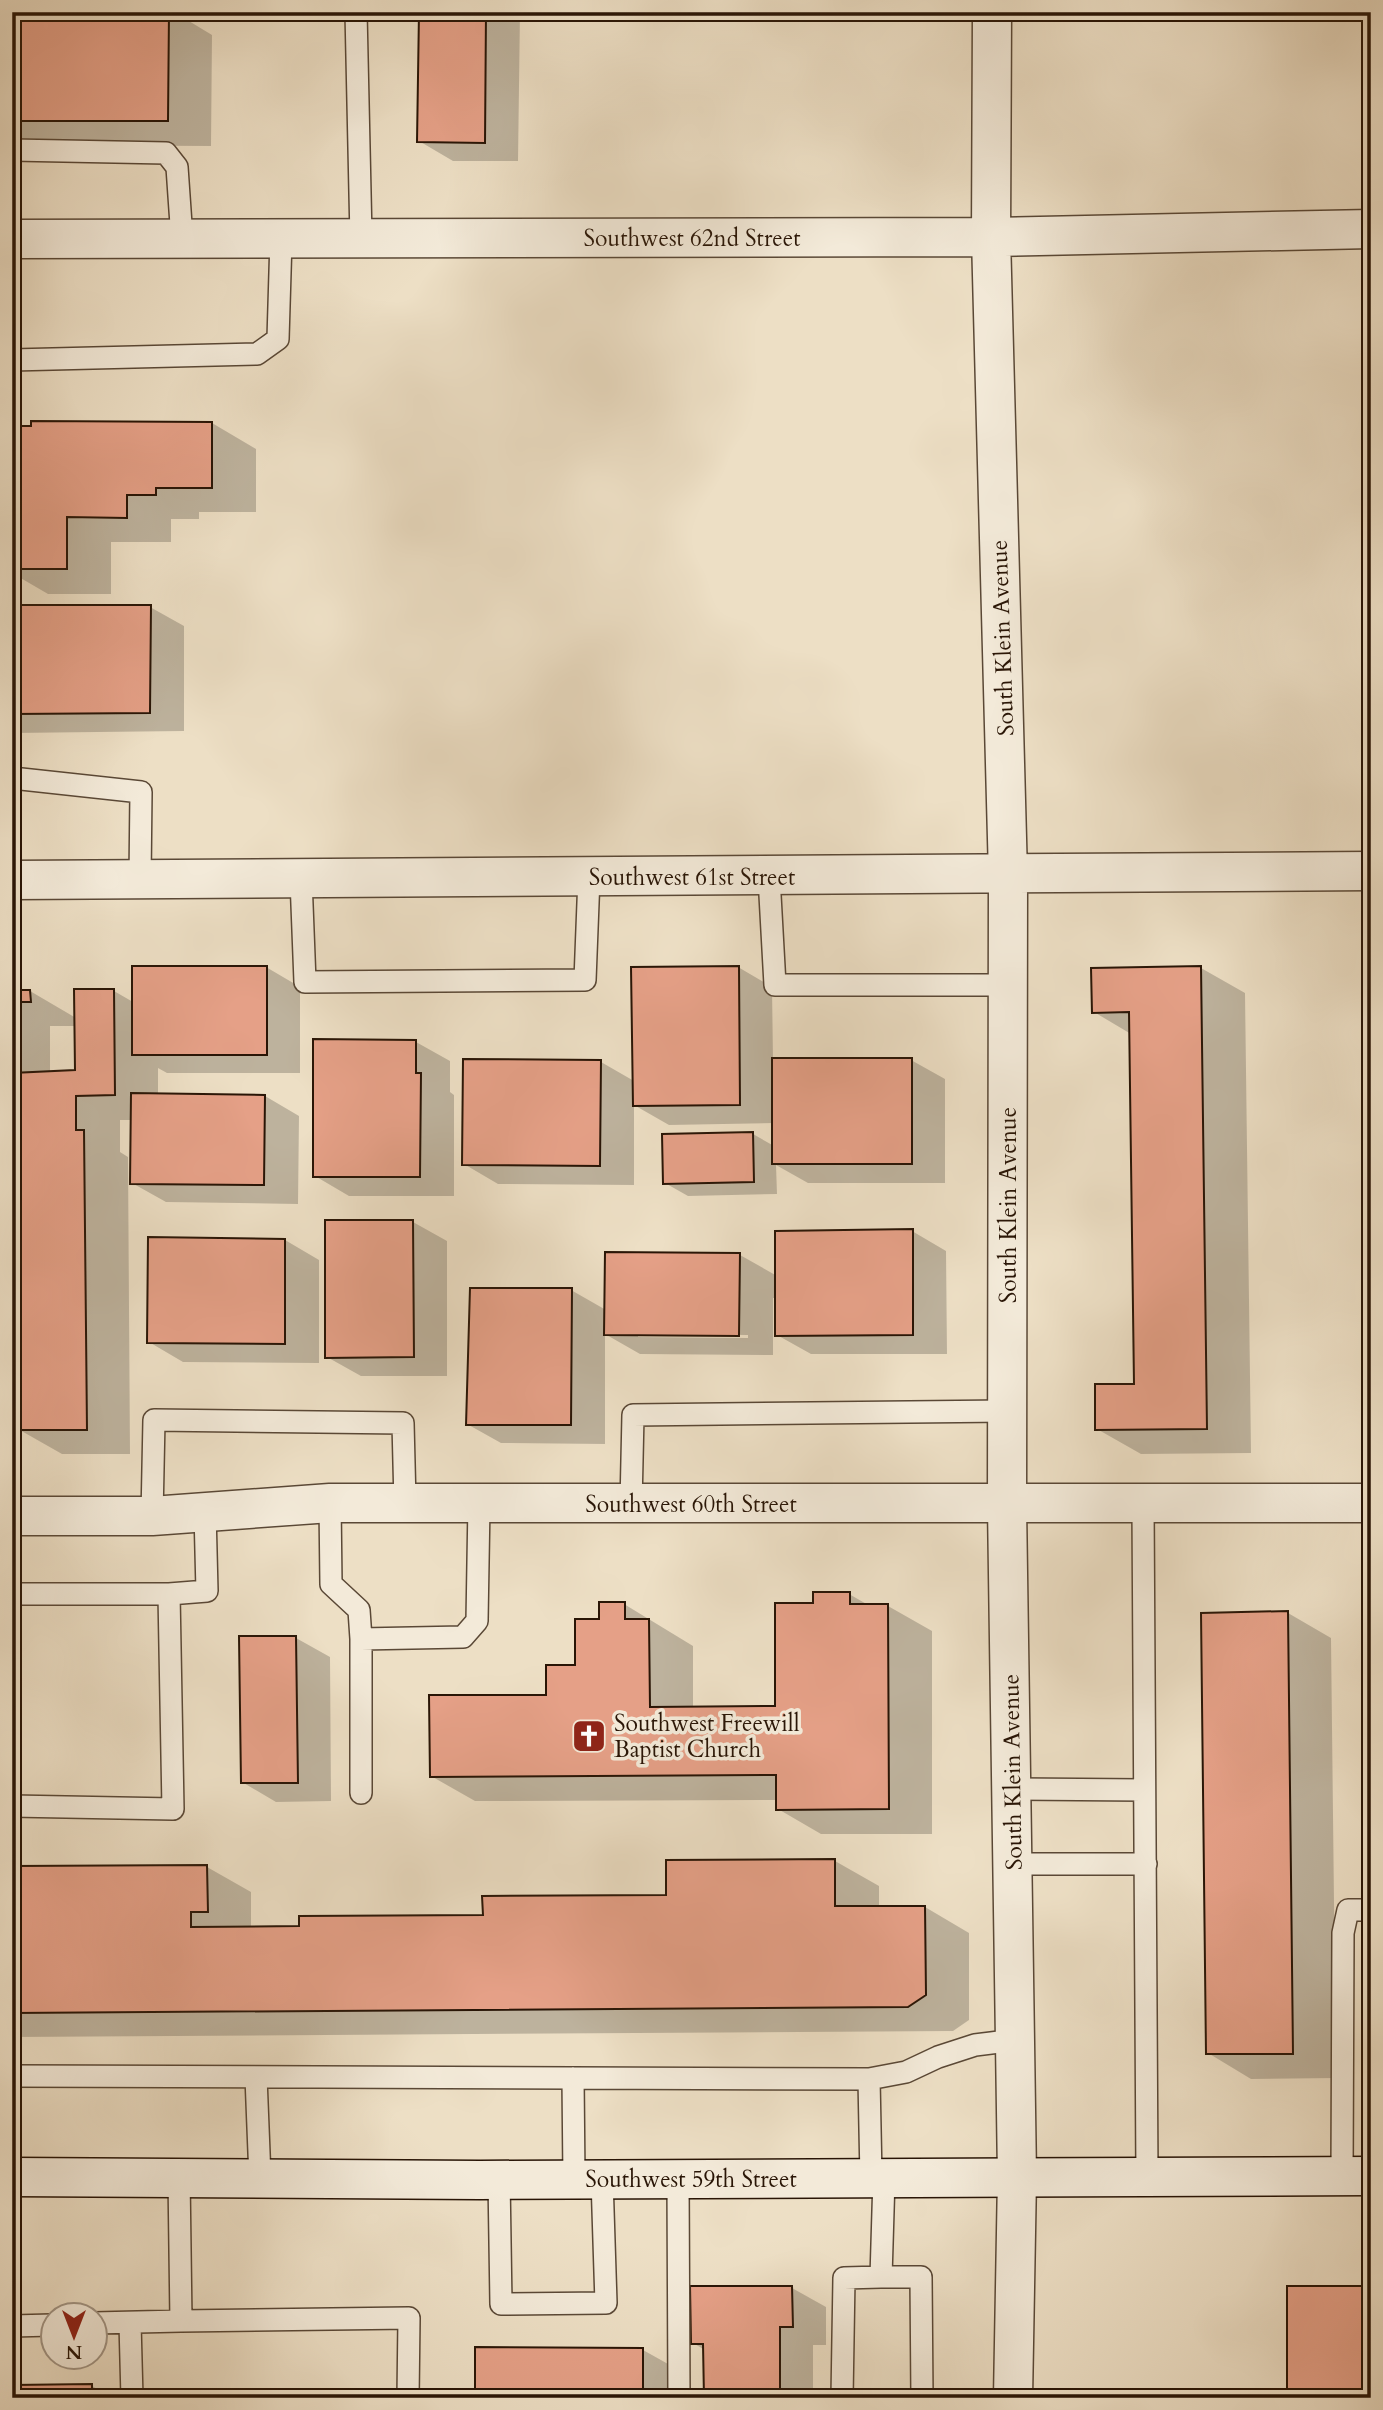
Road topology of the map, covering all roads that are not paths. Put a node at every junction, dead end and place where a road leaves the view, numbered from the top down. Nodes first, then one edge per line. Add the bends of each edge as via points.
1 (356, 12) edge
2 (992, 12) edge
3 (12, 149) edge
4 (1371, 229) edge
5 (990, 237) junction
6 (361, 238) junction
7 (12, 239) edge
8 (183, 239) junction
9 (281, 239) junction
10 (12, 360) edge
11 (12, 778) edge
12 (1371, 872) edge
13 (1008, 876) junction
14 (589, 877) junction
15 (769, 877) junction
16 (140, 879) junction
17 (301, 879) junction
18 (12, 880) edge
19 (1008, 985) junction
20 (1007, 1411) junction
21 (330, 1503) junction
22 (405, 1503) junction
23 (1371, 1503) edge
24 (479, 1504) junction
25 (631, 1504) junction
26 (1143, 1505) junction
27 (1007, 1506) junction
28 (205, 1512) junction
29 (12, 1516) edge
30 (152, 1516) junction
31 (12, 1594) edge
32 (169, 1594) junction
33 (361, 1639) junction
34 (1012, 1789) junction
35 (1143, 1790) junction
36 (361, 1793) dead end
37 (12, 1806) edge
38 (1013, 1864) junction
39 (1146, 1864) junction
40 (1371, 1910) edge
41 (1015, 2039) junction
42 (12, 2076) edge
43 (256, 2077) junction
44 (572, 2078) junction
45 (869, 2079) junction
46 (1356, 2176) edge
47 (12, 2177) edge
48 (179, 2177) junction
49 (1017, 2177) junction
50 (1147, 2177) junction
51 (260, 2178) junction
52 (877, 2178) junction
53 (499, 2179) junction
54 (588, 2179) junction
55 (678, 2179) junction
56 (881, 2277) junction
57 (181, 2321) junction
58 (108, 2323) edge
59 (130, 2323) junction
60 (38, 2325) edge
61 (12, 2326) edge
62 (132, 2398) edge
63 (408, 2398) edge
64 (679, 2398) edge
65 (842, 2398) edge
66 (922, 2398) edge
67 (1013, 2398) edge

1 - 6 lane
2 - 5 street, South Klein Avenue
3 - 8 lane via 166,153 177,167
4 - 5 street, Southwest 62nd Street
5 - 6 street, Southwest 62nd Street
5 - 13 street, South Klein Avenue
6 - 9 street, Southwest 62nd Street
7 - 8 street, Southwest 62nd Street
8 - 9 street, Southwest 62nd Street
9 - 10 lane via 278,339 257,354
11 - 16 lane via 141,792
12 - 13 street, Southwest 61st Street
13 - 15 street, Southwest 61st Street
13 - 19 street, South Klein Avenue
14 - 15 street, Southwest 61st Street
14 - 17 street, Southwest 61st Street
14 - 17 lane via 584,980 556,981 305,982
15 - 19 lane via 775,985
16 - 17 street, Southwest 61st Street
16 - 18 street, Southwest 61st Street
19 - 20 street, South Klein Avenue
20 - 25 lane via 633,1415
20 - 27 street, South Klein Avenue
21 - 22 street, Southwest 60th Street
21 - 28 street, Southwest 60th Street
21 - 33 lane via 331,1584 359,1610
22 - 24 street, Southwest 60th Street
22 - 30 lane via 403,1423 154,1420
23 - 26 street, Southwest 60th Street
24 - 25 street, Southwest 60th Street
24 - 33 lane via 477,1621 464,1637
25 - 27 street, Southwest 60th Street
26 - 27 street, Southwest 60th Street
26 - 35 lane
27 - 34 street, South Klein Avenue
28 - 30 street, Southwest 60th Street
28 - 32 lane via 206,1591
29 - 30 street, Southwest 60th Street
31 - 32 lane
32 - 37 lane via 173,1809
33 - 36 lane
34 - 35 lane
34 - 38 street, South Klein Avenue
35 - 39 lane
38 - 39 lane
38 - 41 street, South Klein Avenue
39 - 50 lane
40 - 46 lane via 1348,1910 1343,1933
41 - 45 lane via 975,2045 906,2072
41 - 49 street, South Klein Avenue
42 - 43 lane
43 - 44 lane
43 - 51 lane
44 - 45 lane
44 - 54 lane
45 - 52 lane
46 - 50 street, Southwest 59th Street
47 - 48 street, Southwest 59th Street
48 - 51 street, Southwest 59th Street
48 - 57 lane
49 - 50 street, Southwest 59th Street
49 - 52 street, Southwest 59th Street
49 - 67 street, South Klein Avenue
51 - 53 street, Southwest 59th Street
52 - 55 street, Southwest 59th Street
52 - 56 lane
53 - 54 street, Southwest 59th Street
53 - 54 lane via 501,2305 606,2303
54 - 55 street, Southwest 59th Street
55 - 64 lane
56 - 65 lane via 844,2278
56 - 66 lane via 922,2277
57 - 59 lane
57 - 63 lane via 409,2318
58 - 59 lane
59 - 62 lane
60 - 61 lane

